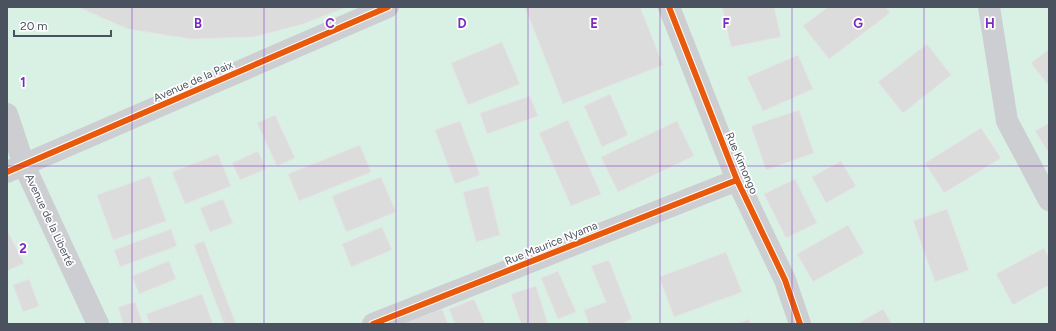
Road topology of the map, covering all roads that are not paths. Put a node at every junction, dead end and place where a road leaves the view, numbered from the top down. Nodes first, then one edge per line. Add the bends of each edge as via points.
1 (388, 7) edge
2 (669, 7) edge
3 (989, 7) edge
4 (7, 114) edge
5 (16, 169) edge
6 (737, 180) junction
7 (1049, 200) edge
8 (98, 324) edge
9 (372, 324) edge
10 (800, 324) edge

1 - 5 street, Avenue de la Paix
2 - 6 street, Rue Kimongo
3 - 7 street via 1007,121
4 - 5 street, Avenue de la Liberté
5 - 8 street, Avenue de la Liberté
6 - 9 street, Rue Maurice Nyama
6 - 10 street, Rue Kimongo via 785,280

